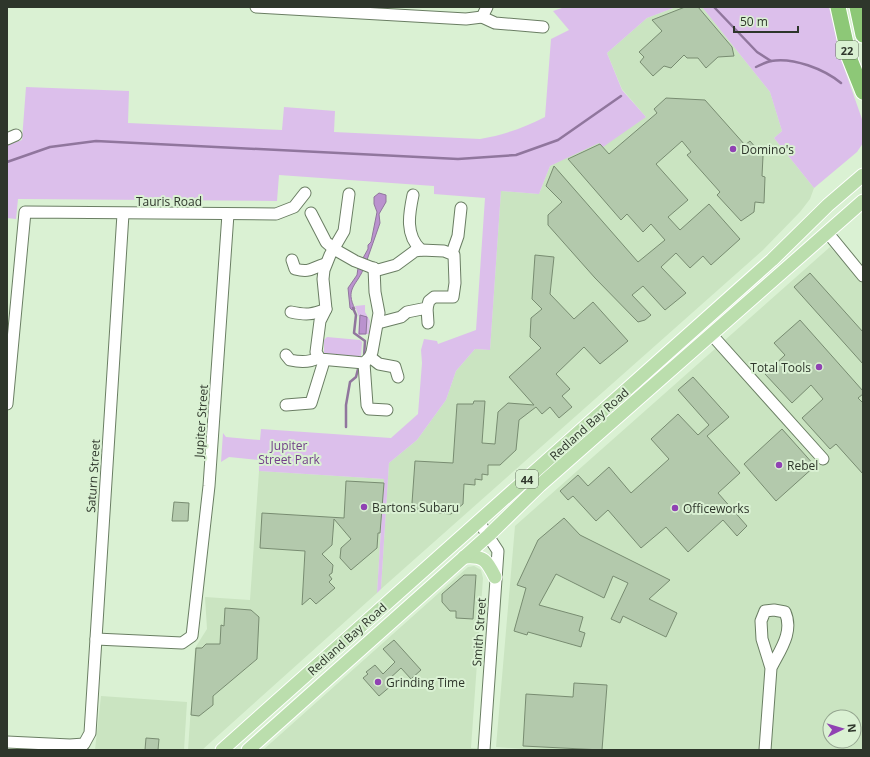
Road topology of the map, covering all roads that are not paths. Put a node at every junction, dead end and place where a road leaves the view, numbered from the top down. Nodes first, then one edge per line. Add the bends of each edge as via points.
1 (256, 7) edge
2 (838, 7) edge
3 (857, 7) edge
4 (484, 12) edge
5 (543, 27) dead end
6 (863, 35) edge
7 (863, 92) edge
8 (863, 174) edge
9 (305, 193) dead end
10 (349, 194) dead end
11 (412, 195) dead end
12 (863, 201) edge
13 (461, 208) dead end
14 (311, 213) dead end
15 (123, 214) junction
16 (228, 214) junction
17 (828, 232) junction
18 (334, 249) junction
19 (421, 250) junction
20 (452, 253) junction
21 (292, 260) dead end
22 (325, 264) junction
23 (374, 268) junction
24 (312, 271) junction
25 (863, 276) edge
26 (322, 279) junction
27 (427, 308) junction
28 (326, 309) junction
29 (291, 312) dead end
30 (307, 315) junction
31 (378, 322) junction
32 (428, 323) dead end
33 (702, 323) junction
34 (319, 327) junction
35 (711, 334) junction
36 (286, 355) dead end
37 (321, 359) junction
38 (367, 360) junction
39 (398, 377) dead end
40 (7, 404) edge
41 (286, 405) dead end
42 (388, 410) dead end
43 (823, 459) dead end
44 (479, 522) junction
45 (489, 534) junction
46 (464, 557) junction
47 (496, 578) junction
48 (96, 639) junction
49 (771, 668) junction
50 (7, 742) edge
51 (222, 750) edge
52 (248, 750) edge
53 (484, 750) edge
54 (765, 750) edge

1 - 4 street via 466,19
2 - 7 highway, 22 via 849,57
3 - 6 highway, 22
4 - 5 street via 495,23
8 - 33 main road, Redland Bay Road / 44
9 - 16 street, Tauris Road via 294,207 276,214
10 - 18 street via 344,231
11 - 19 street via 410,230 412,238
12 - 17 main road, Redland Bay Road / 44
13 - 20 street via 458,236
14 - 18 street via 326,242
15 - 16 street, Tauris Road
15 - 40 street, Tauris Road via 24,212
15 - 48 street, Saturn Street
16 - 48 street, Jupiter Street via 210,486 194,630 192,636 182,643
17 - 25 street
17 - 35 main road, Redland Bay Road / 44
18 - 22 street
18 - 23 street
19 - 20 street
19 - 23 street via 415,251 396,265 378,270
20 - 27 street via 456,261 455,292 449,299 434,297 429,301
21 - 24 street via 295,269
22 - 24 street
22 - 26 street
23 - 31 street
24 - 26 street
26 - 28 street
27 - 31 street
27 - 32 street
28 - 30 street
28 - 34 street
29 - 30 street
30 - 34 street
31 - 38 street
33 - 35 main road
33 - 44 main road, Redland Bay Road / 44
34 - 37 street via 316,352
35 - 43 street
35 - 45 main road, Redland Bay Road / 44
36 - 37 street via 290,360 297,361
37 - 38 street
37 - 41 street via 312,403
38 - 39 street via 395,367
38 - 42 street via 369,409
44 - 45 street, Smith Street
44 - 51 main road, Redland Bay Road / 44
45 - 46 main road, Redland Bay Road / 44
45 - 47 street, Smith Street via 498,551
46 - 47 main road via 483,559
46 - 52 main road, Redland Bay Road / 44
47 - 53 street, Smith Street
48 - 50 street, Saturn Street via 90,733 84,744
49 - 49 street via 788,635 785,612 774,610 765,611 761,620 762,639
49 - 54 street

